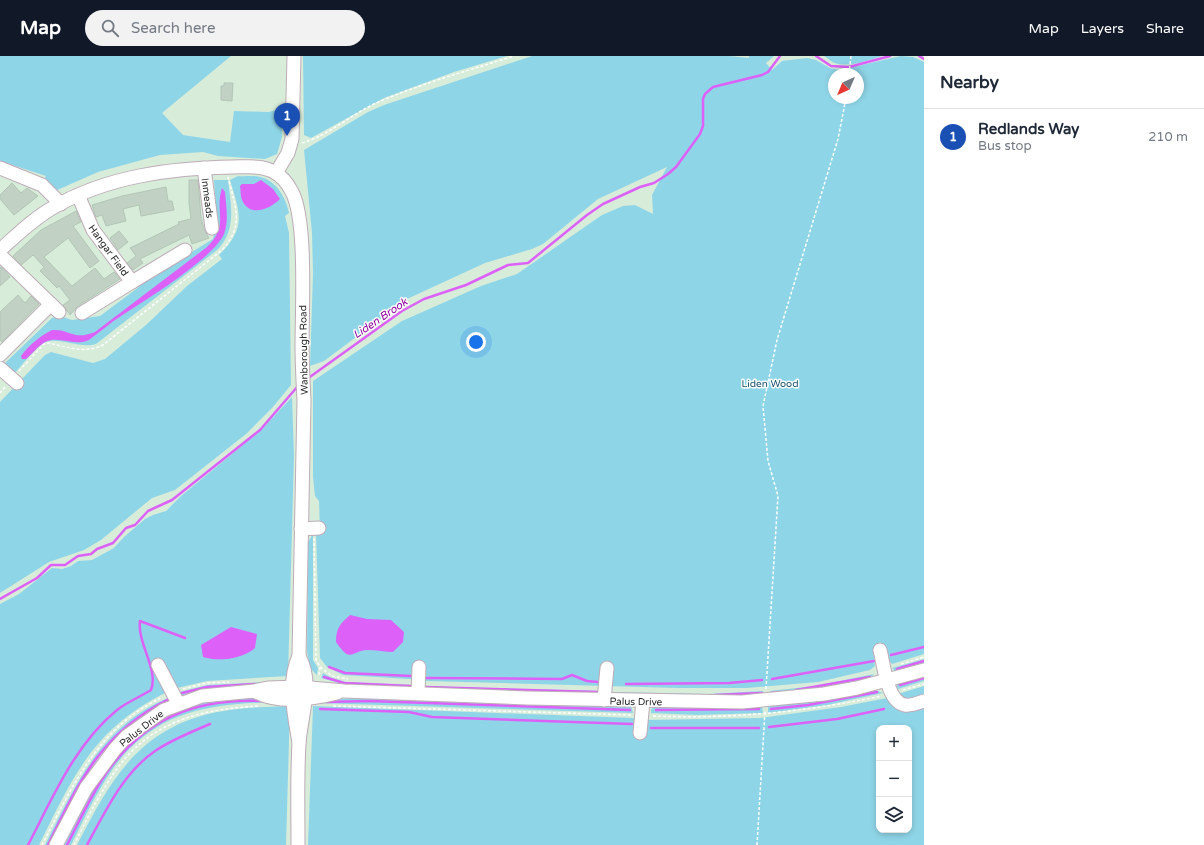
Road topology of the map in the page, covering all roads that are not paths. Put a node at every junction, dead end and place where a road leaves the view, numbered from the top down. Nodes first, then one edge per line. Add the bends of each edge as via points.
1 (294, 56) edge
2 (0, 168) edge
3 (204, 168) junction
4 (276, 173) junction
5 (78, 196) junction
6 (61, 204) junction
7 (212, 228) dead end
8 (0, 250) edge
9 (185, 250) dead end
10 (0, 255) edge
11 (132, 282) junction
12 (82, 313) dead end
13 (2, 353) edge
14 (0, 368) edge
15 (15, 381) road end
16 (300, 529) junction
17 (317, 529) road end
18 (880, 650) dead end
19 (299, 656) junction
20 (158, 665) dead end
21 (419, 667) dead end
22 (607, 668) dead end
23 (924, 670) edge
24 (886, 674) junction
25 (293, 692) junction
26 (306, 693) junction
27 (418, 693) junction
28 (604, 700) junction
29 (643, 701) junction
30 (924, 701) edge
31 (178, 703) junction
32 (640, 733) dead end
33 (299, 742) junction
34 (56, 845) edge
35 (298, 845) edge

1 - 4 street via 292,139 288,153
2 - 6 street via 42,185
3 - 4 street via 260,168
3 - 5 street via 159,172
3 - 7 street, Inmeads
4 - 16 street, Wanborough Road via 295,197 300,222 304,393
5 - 6 street
5 - 11 street, Hangar Field via 93,230
6 - 8 street via 30,223
9 - 11 street, Hangar Field
10 - 13 street via 55,308 39,316
11 - 12 street, Hangar Field
14 - 15 street
16 - 17 street
16 - 19 street, Wanborough Road
18 - 24 street
19 - 25 street, Wanborough Road via 294,670
19 - 26 street, Wanborough Road via 305,670
20 - 31 street
21 - 27 street
22 - 28 street
23 - 24 street, Palus Drive
24 - 29 street, Palus Drive via 824,694 766,701
24 - 30 street via 891,693 898,702 906,706
25 - 26 street, Palus Drive
25 - 31 street, Palus Drive via 267,696 254,691 202,696
25 - 33 street, Wanborough Road
26 - 27 street, Palus Drive
26 - 33 street, Wanborough Road
27 - 28 street, Palus Drive
28 - 29 street, Palus Drive
29 - 32 street
31 - 34 street, Palus Drive via 145,722 114,749 86,788
33 - 35 street, Wanborough Road

